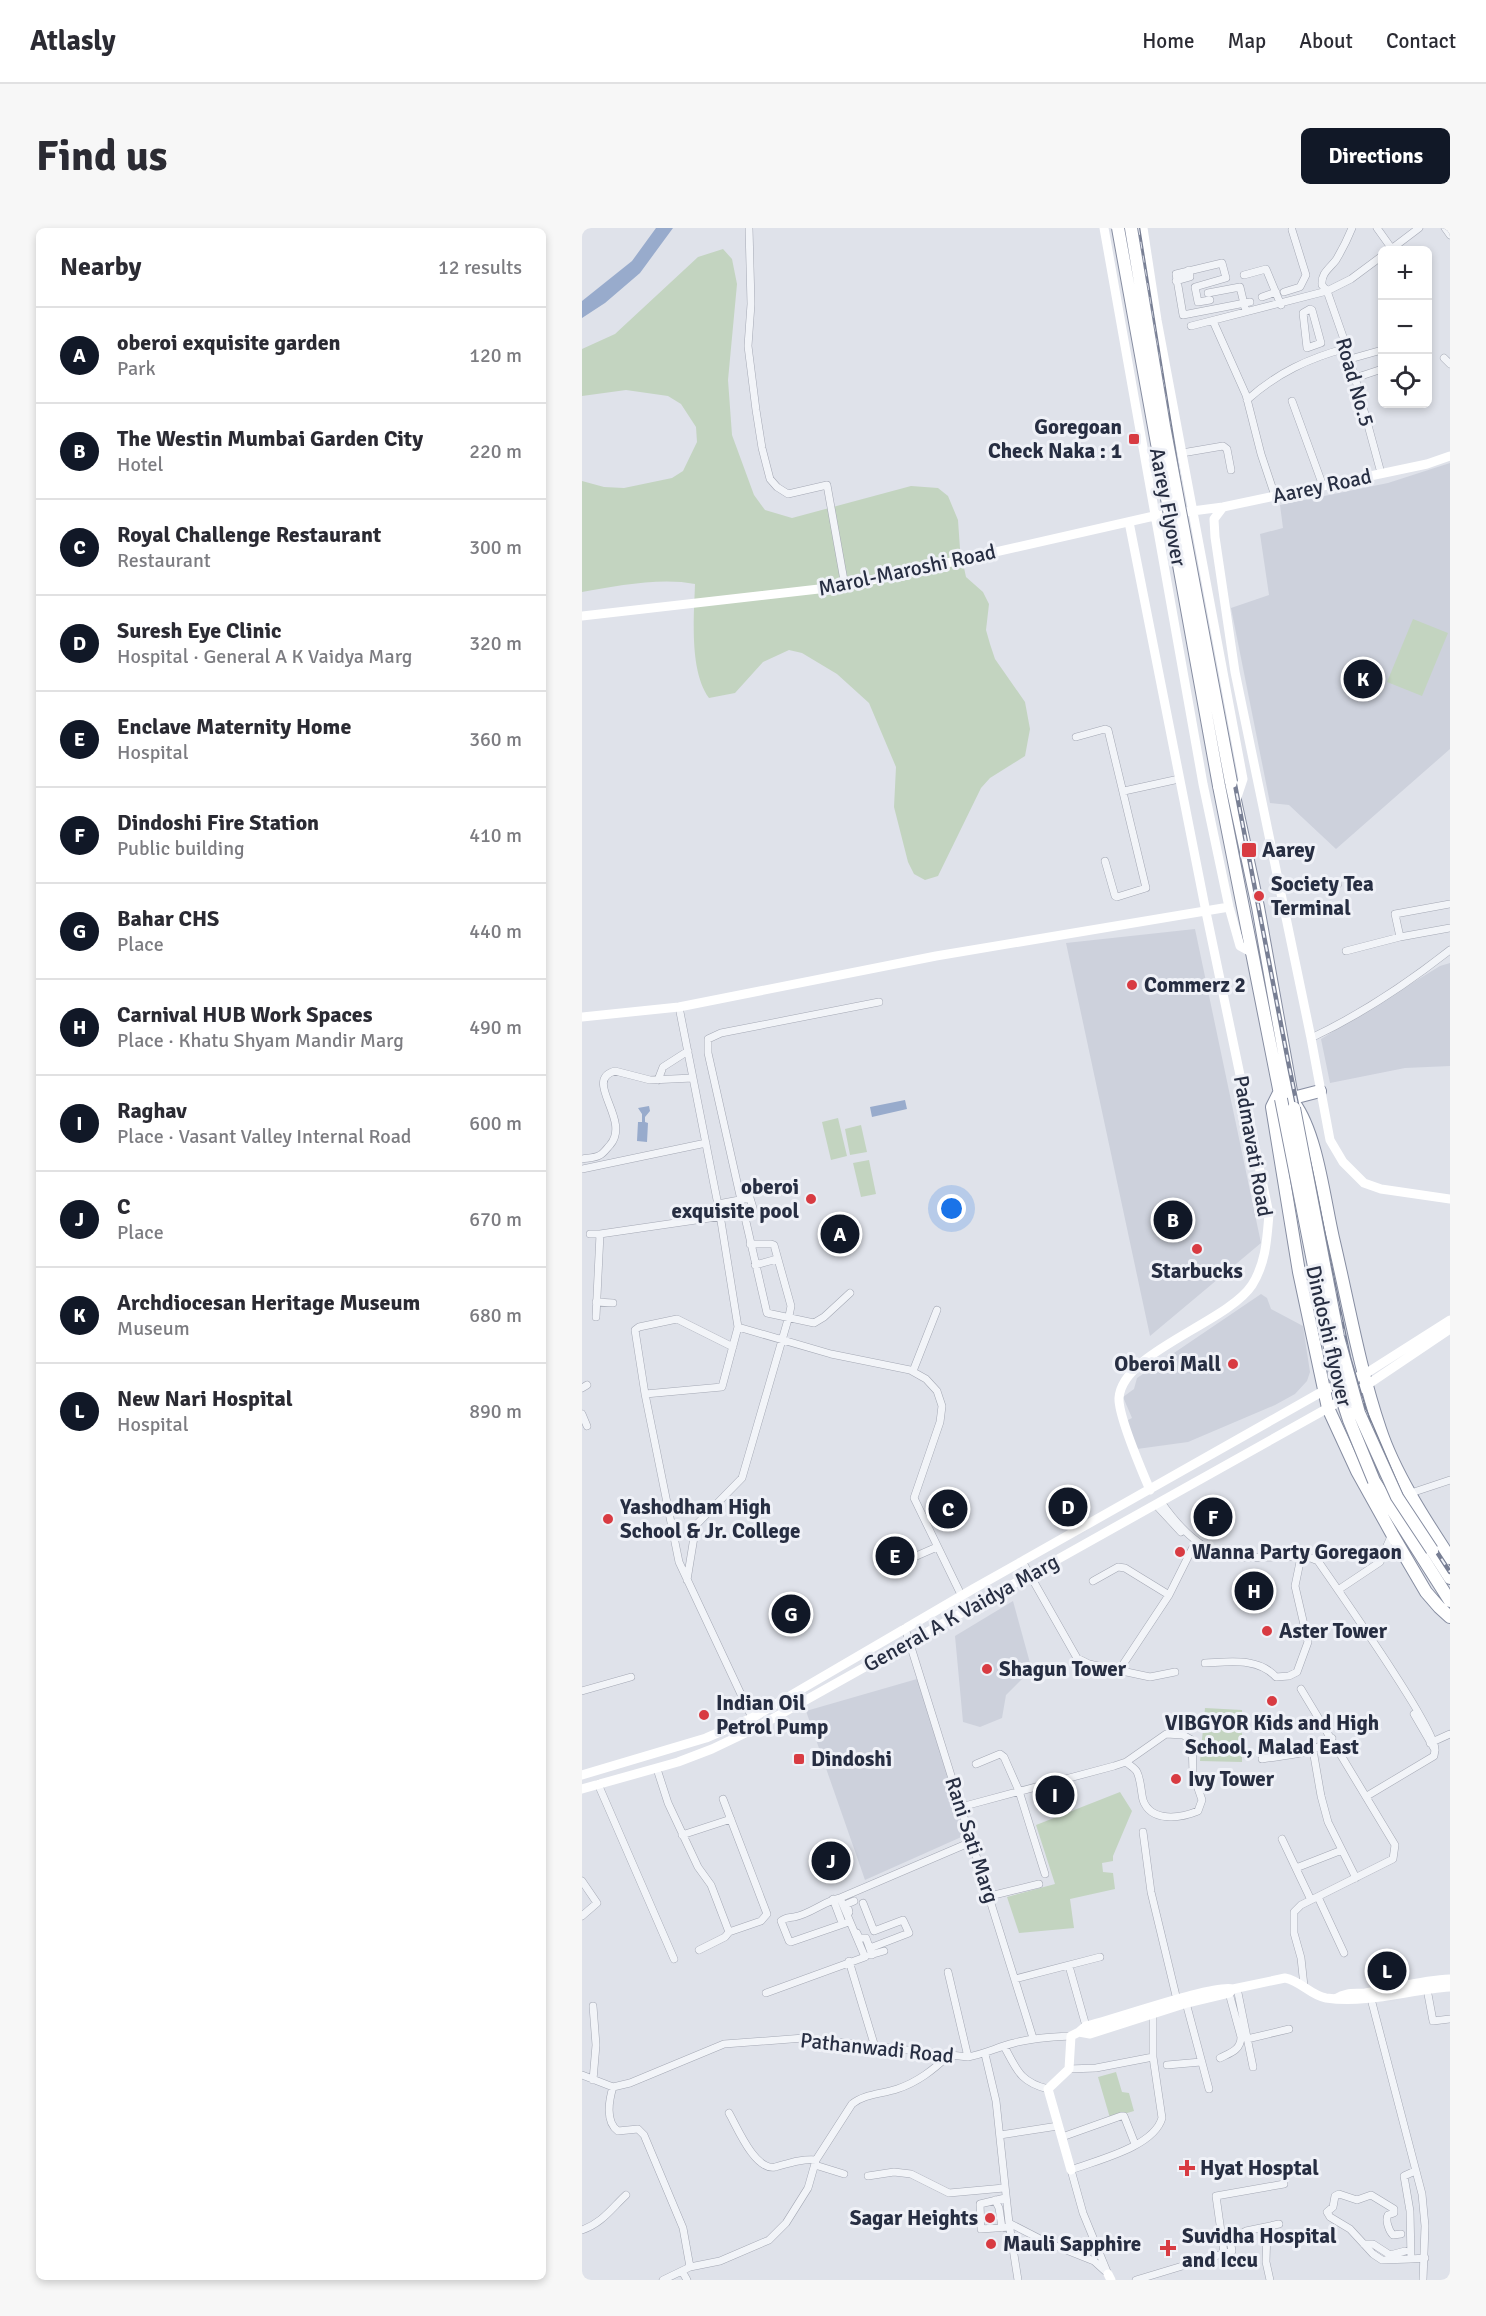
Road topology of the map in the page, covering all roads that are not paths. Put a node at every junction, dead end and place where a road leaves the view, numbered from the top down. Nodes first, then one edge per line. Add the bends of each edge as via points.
1 (749, 228) edge
2 (1104, 228) edge
3 (1118, 228) edge
4 (1131, 228) edge
5 (1143, 228) edge
6 (1352, 228) edge
7 (1377, 228) edge
8 (1419, 228) edge
9 (1445, 228) edge
10 (1292, 230) dead end
11 (1450, 235) edge
12 (1388, 246) edge
13 (1396, 246) edge
14 (1378, 260) edge
15 (1244, 275) dead end
16 (1206, 283) junction
17 (1300, 287) junction
18 (1327, 291) junction
19 (1280, 292) junction
20 (1209, 297) junction
21 (1262, 297) dead end
22 (1305, 297) junction
23 (1247, 303) junction
24 (1281, 305) junction
25 (1212, 309) junction
26 (1310, 309) junction
27 (1247, 313) junction
28 (1157, 320) junction
29 (1214, 320) junction
30 (1122, 326) junction
31 (1191, 326) dead end
32 (1319, 345) junction
33 (1347, 348) junction
34 (1378, 351) edge
35 (1322, 355) junction
36 (1352, 358) junction
37 (1378, 371) edge
38 (1358, 377) junction
39 (1247, 400) junction
40 (1292, 401) dead end
41 (1182, 453) junction
42 (1450, 456) edge
43 (1231, 470) dead end
44 (1381, 473) junction
45 (1323, 486) junction
46 (1275, 496) junction
47 (1223, 507) junction
48 (1193, 511) junction
49 (1155, 516) junction
50 (1129, 522) junction
51 (1215, 537) junction
52 (1203, 561) junction
53 (845, 586) junction
54 (582, 616) edge
55 (1076, 737) dead end
56 (1179, 779) junction
57 (1124, 791) junction
58 (1235, 802) junction
59 (1106, 861) dead end
60 (1280, 883) junction
61 (1338, 884) dead end
62 (1450, 904) edge
63 (1229, 908) junction
64 (1206, 912) junction
65 (1450, 928) edge
66 (1400, 937) junction
67 (1450, 950) edge
68 (1346, 951) dead end
69 (1253, 954) junction
70 (879, 1002) dead end
71 (679, 1007) junction
72 (582, 1017) edge
73 (1311, 1038) junction
74 (688, 1052) junction
75 (693, 1078) junction
76 (658, 1080) junction
77 (1320, 1091) junction
78 (1288, 1100) junction
79 (706, 1143) junction
80 (582, 1159) edge
81 (582, 1169) edge
82 (1450, 1199) edge
83 (741, 1200) junction
84 (718, 1204) junction
85 (744, 1213) junction
86 (720, 1215) junction
87 (590, 1234) dead end
88 (600, 1234) junction
89 (750, 1244) junction
90 (777, 1259) junction
91 (755, 1265) junction
92 (1346, 1292) junction
93 (850, 1293) dead end
94 (1305, 1300) junction
95 (596, 1302) junction
96 (613, 1303) dead end
97 (937, 1310) dead end
98 (789, 1316) junction
99 (596, 1317) dead end
100 (1450, 1320) edge
101 (738, 1327) junction
102 (1450, 1329) edge
103 (782, 1339) junction
104 (733, 1347) junction
105 (913, 1371) junction
106 (1366, 1379) junction
107 (1324, 1390) junction
108 (645, 1394) junction
109 (1328, 1408) junction
110 (582, 1414) edge
111 (587, 1426) dead end
112 (1450, 1480) edge
113 (1150, 1490) junction
114 (1411, 1493) junction
115 (1158, 1503) junction
116 (1392, 1534) junction
117 (1195, 1543) junction
118 (938, 1546) junction
119 (1426, 1554) junction
120 (1301, 1558) junction
121 (1450, 1558) edge
122 (1022, 1561) junction
123 (898, 1564) dead end
124 (1029, 1574) junction
125 (1450, 1578) edge
126 (687, 1580) junction
127 (1093, 1581) dead end
128 (1338, 1590) junction
129 (961, 1595) junction
130 (1169, 1595) junction
131 (1341, 1598) junction
132 (1450, 1600) edge
133 (968, 1609) junction
134 (1450, 1617) edge
135 (905, 1628) junction
136 (910, 1641) junction
137 (1205, 1663) dead end
138 (1120, 1669) junction
139 (1174, 1672) dead end
140 (631, 1677) dead end
141 (1301, 1689) dead end
142 (582, 1691) edge
143 (752, 1718) junction
144 (756, 1728) junction
145 (1450, 1734) edge
146 (1332, 1738) junction
147 (1432, 1742) junction
148 (1313, 1750) junction
149 (1262, 1759) dead end
150 (1126, 1762) junction
151 (976, 1764) dead end
152 (657, 1769) junction
153 (582, 1775) edge
154 (598, 1784) junction
155 (583, 1786) edge
156 (1019, 1791) junction
157 (1367, 1796) junction
158 (723, 1798) dead end
159 (962, 1806) junction
160 (731, 1819) junction
161 (1143, 1832) dead end
162 (682, 1835) junction
163 (1282, 1839) dead end
164 (971, 1842) junction
165 (1342, 1850) junction
166 (1296, 1869) junction
167 (1045, 1874) dead end
168 (1356, 1878) junction
169 (582, 1881) edge
170 (1039, 1884) dead end
171 (990, 1896) junction
172 (837, 1898) junction
173 (1315, 1899) junction
174 (854, 1901) dead end
175 (863, 1903) dead end
176 (582, 1917) edge
177 (841, 1920) dead end
178 (849, 1922) junction
179 (729, 1932) junction
180 (699, 1950) dead end
181 (884, 1952) dead end
182 (869, 1953) junction
183 (1344, 1953) dead end
184 (1100, 1957) dead end
185 (674, 1959) dead end
186 (849, 1961) junction
187 (1068, 1966) junction
188 (948, 1972) dead end
189 (1015, 1979) junction
190 (1450, 1979) edge
191 (1304, 1986) junction
192 (1423, 1987) junction
193 (1450, 1987) edge
194 (1233, 1990) junction
195 (766, 1993) dead end
196 (1370, 1996) junction
197 (1183, 2000) junction
198 (593, 2006) dead end
199 (1153, 2011) junction
200 (1450, 2019) edge
201 (1289, 2029) dead end
202 (1079, 2031) junction
203 (1033, 2038) junction
204 (1247, 2039) junction
205 (1004, 2046) junction
206 (875, 2047) junction
207 (985, 2054) junction
208 (949, 2055) junction
209 (1153, 2056) junction
210 (968, 2057) junction
211 (1220, 2058) dead end
212 (1201, 2061) junction
213 (1167, 2066) dead end
214 (1253, 2067) dead end
215 (1069, 2069) junction
216 (582, 2075) edge
217 (593, 2080) junction
218 (613, 2087) junction
219 (1048, 2089) junction
220 (1209, 2090) dead end
221 (729, 2113) dead end
222 (1058, 2126) junction
223 (1000, 2136) junction
224 (1062, 2137) junction
225 (1136, 2144) junction
226 (815, 2163) junction
227 (1071, 2170) junction
228 (1415, 2171) junction
229 (844, 2174) dead end
230 (868, 2176) dead end
231 (1284, 2184) dead end
232 (1004, 2188) junction
233 (626, 2195) dead end
234 (1005, 2198) junction
235 (995, 2200) junction
236 (1279, 2224) dead end
237 (1007, 2226) junction
238 (1267, 2226) junction
239 (582, 2230) edge
240 (1401, 2234) dead end
241 (1364, 2244) junction
242 (1405, 2251) dead end
243 (1224, 2253) junction
244 (1425, 2258) junction
245 (1411, 2259) junction
246 (690, 2267) junction
247 (682, 2271) junction
248 (1423, 2276) edge
249 (1109, 2277) edge
250 (663, 2280) edge
251 (687, 2280) edge
252 (1018, 2280) edge
253 (1136, 2280) edge
254 (1270, 2280) edge

1 - 53 street via 748,346 770,479 788,494 827,485
2 - 30 main road
3 - 69 highway, Aarey Flyover, bridge
4 - 58 highway, Aarey Flyover, bridge
5 - 28 main road
6 - 18 street, Road No.5 via 1322,278
7 - 12 street
8 - 13 street
9 - 11 street
10 - 17 street via 1306,271
14 - 18 street
15 - 19 street via 1266,269
16 - 20 street
16 - 20 street via 1195,287 1197,301
16 - 25 street via 1226,278 1222,262 1176,274 1182,314
17 - 19 street
17 - 22 street
18 - 22 street
18 - 33 street, Road No.5
19 - 21 street
19 - 24 street
20 - 23 street via 1240,287
20 - 25 street
22 - 24 street
22 - 26 street
23 - 25 street
23 - 27 street
24 - 27 street
25 - 29 street
26 - 32 street
26 - 32 street via 1303,313 1307,347
27 - 29 street
28 - 30 main road
28 - 41 main road
29 - 31 street
29 - 39 street
30 - 49 main road
32 - 35 street
33 - 35 street
33 - 36 street, Road No.5
34 - 36 street
35 - 39 street via 1279,375
36 - 38 street, Road No.5
37 - 38 street
38 - 44 street, Road No.5
39 - 46 street
40 - 45 street
41 - 43 street via 1223,446
41 - 48 main road
42 - 44 main road, Aarey Road
44 - 45 main road, Aarey Road
45 - 46 main road, Aarey Road
46 - 47 main road, Aarey Road
47 - 48 main road, Aarey Road
47 - 51 main road via 1214,519
48 - 49 main road, Marol-Maroshi Road
48 - 52 main road
49 - 50 main road, Marol-Maroshi Road
49 - 63 main road
50 - 53 main road, Marol-Maroshi Road
50 - 56 main road, Padmavati Road
51 - 52 main road
51 - 60 main road via 1235,672
52 - 58 main road via 1243,779
53 - 54 main road, Marol-Maroshi Road
55 - 57 street via 1108,730
56 - 57 street
56 - 64 main road, Padmavati Road
57 - 59 street via 1146,888 1115,896
58 - 78 highway, Aarey Flyover via 1258,907
60 - 61 street
60 - 73 main road
62 - 66 street via 1395,914
63 - 64 main road
63 - 69 main road via 1240,946
64 - 71 main road via 936,956
64 - 113 main road, Padmavati Road via 1269,1214 1267,1243 1252,1286 1234,1303 1143,1362 1125,1380 1118,1401
65 - 66 street
66 - 68 street
67 - 73 street via 1359,1012
69 - 78 highway, Aarey Flyover
70 - 83 street via 721,1033 708,1039
71 - 72 main road
71 - 74 street
73 - 77 main road
74 - 75 street
74 - 76 street via 663,1068
75 - 76 street
75 - 79 street
76 - 80 street via 615,1071 602,1077 599,1089 612,1115 615,1139 601,1155
77 - 78 highway
77 - 82 main road via 1330,1140 1343,1162 1364,1183
78 - 92 highway via 1302,1114
78 - 94 highway via 1272,1107
78 - 119 highway, Dindoshi flyover, bridge via 1331,1355 1346,1411 1374,1481
79 - 81 street
79 - 84 street
83 - 84 street
83 - 85 street via 750,1198 753,1208
84 - 86 street
85 - 86 street
85 - 89 street
86 - 88 street
86 - 101 street
87 - 88 street
88 - 95 street
89 - 90 street via 773,1244
89 - 91 street
90 - 91 street
90 - 98 street via 791,1306
91 - 98 street via 766,1312
92 - 94 highway
92 - 106 highway
93 - 98 street via 816,1322
94 - 107 highway
95 - 96 street
95 - 99 street
97 - 105 street
98 - 103 street
100 - 106 main road
101 - 103 street
101 - 104 street
102 - 106 main road
103 - 105 street
103 - 126 street via 742,1478 696,1525
104 - 108 street via 722,1387
104 - 108 street via 677,1319 637,1328
105 - 118 street via 937,1391 942,1406 914,1498
106 - 107 main road, General A K Vaidya Marg
106 - 109 main road, General A K Vaidya Marg
106 - 114 highway via 1380,1431
107 - 109 highway
107 - 113 main road, General A K Vaidya Marg
108 - 126 street via 672,1536
109 - 115 main road, General A K Vaidya Marg
109 - 116 highway via 1357,1472
110 - 111 street
112 - 114 street
113 - 122 main road, General A K Vaidya Marg
114 - 121 highway
115 - 117 street
115 - 124 main road, General A K Vaidya Marg
116 - 128 street via 1380,1562
116 - 134 highway via 1426,1592
117 - 120 street via 1230,1557
117 - 130 street
118 - 123 street
118 - 129 street
119 - 125 highway
119 - 132 highway
120 - 128 street via 1318,1561
120 - 131 street via 1315,1563
120 - 137 street via 1295,1586 1308,1642 1297,1672 1276,1677 1269,1669 1245,1661
122 - 124 street
122 - 129 main road, General A K Vaidya Marg
124 - 133 main road, General A K Vaidya Marg
124 - 138 street via 1077,1658
126 - 143 street
127 - 130 street via 1118,1567 1125,1568
128 - 131 street
129 - 133 street
129 - 135 main road, General A K Vaidya Marg
130 - 138 street
131 - 147 street
133 - 136 main road, General A K Vaidya Marg
135 - 136 street, Rani Sati Marg
135 - 143 main road, General A K Vaidya Marg
136 - 144 main road, General A K Vaidya Marg
136 - 159 street, Rani Sati Marg
138 - 139 street via 1150,1677
140 - 142 street
141 - 146 street
143 - 144 street
143 - 153 main road, General A K Vaidya Marg via 706,1738
144 - 152 main road, General A K Vaidya Marg
145 - 147 street
146 - 148 street
146 - 157 street
147 - 157 street via 1434,1756
148 - 149 street
148 - 165 street via 1328,1822
150 - 150 street via 1161,1736 1188,1736 1192,1740 1193,1774 1202,1800 1198,1811 1162,1818 1152,1812 1144,1803 1137,1772
150 - 156 street
151 - 156 street via 1000,1754 1004,1756
152 - 154 main road, General A K Vaidya Marg
152 - 162 street
154 - 155 main road, General A K Vaidya Marg
154 - 185 street
156 - 159 street
156 - 167 street
157 - 168 street via 1395,1845 1393,1859
158 - 160 street
159 - 164 street, Rani Sati Marg
160 - 162 street
160 - 179 street via 767,1914 761,1921
161 - 197 street via 1151,1892
162 - 179 street via 711,1885
163 - 166 street
164 - 171 street, Rani Sati Marg
164 - 172 street
165 - 166 street
165 - 168 street
166 - 173 street
168 - 173 street
169 - 176 street via 597,1903
170 - 171 street
171 - 189 street, Rani Sati Marg
172 - 177 street
172 - 178 street
172 - 178 street via 782,1919 789,1941
173 - 183 street
173 - 191 street via 1294,1912
174 - 182 street via 847,1906 859,1938 866,1938
175 - 182 street via 874,1931 903,1920 909,1933
178 - 182 street
179 - 180 street
181 - 182 street
182 - 186 street
184 - 187 street
186 - 195 street
186 - 206 street
187 - 189 street
187 - 202 street
188 - 210 street
189 - 203 street, Rani Sati Marg
190 - 192 main road
191 - 194 main road via 1285,1978
191 - 196 main road via 1317,1996 1345,2001
192 - 193 main road
192 - 196 main road
192 - 200 street via 1432,2021
194 - 197 main road
194 - 204 street
194 - 211 street via 1242,2037 1236,2050
196 - 228 street
197 - 199 main road
197 - 212 street
198 - 217 street
199 - 202 main road via 1090,2034
199 - 209 street
201 - 204 street
202 - 203 street, Pathanwadi Road
202 - 215 main road
203 - 205 street, Pathanwadi Road
204 - 214 street
205 - 207 street, Pathanwadi Road
205 - 219 street via 1030,2085
206 - 208 street, Pathanwadi Road
206 - 218 street, Pathanwadi Road via 804,2038 724,2044
207 - 210 street, Pathanwadi Road
207 - 223 street
208 - 210 street, Pathanwadi Road
208 - 226 street via 914,2082 858,2099
209 - 215 street via 1096,2068
209 - 225 street via 1162,2118 1160,2127
212 - 213 street
212 - 220 street
215 - 219 main road
216 - 217 street
217 - 218 street
218 - 246 street via 609,2106 613,2126 618,2131 638,2129 644,2134 683,2228
219 - 222 main road
221 - 226 street via 745,2143 767,2167 802,2159
222 - 223 street
222 - 224 main road
223 - 232 street
224 - 225 street via 1124,2116
224 - 227 main road
225 - 227 street
226 - 229 street
226 - 246 street via 808,2188 770,2240 720,2261
227 - 249 street via 1083,2213
228 - 244 street via 1422,2194
228 - 245 street via 1404,2176 1410,2211
230 - 232 street via 910,2174 949,2193
231 - 243 street via 1216,2196
232 - 234 street
233 - 239 street via 607,2216
234 - 235 street
234 - 237 street
235 - 237 street
235 - 237 street via 980,2204 981,2229
236 - 238 street
237 - 249 street via 1094,2261
237 - 252 street
238 - 243 street via 1230,2240 1232,2251
238 - 254 street
240 - 241 street via 1391,2233 1386,2217 1394,2209 1378,2198 1335,2196 1327,2214
241 - 242 street via 1373,2244 1390,2255
241 - 245 street via 1382,2260
243 - 253 street
244 - 245 street
244 - 248 street
246 - 247 street
247 - 250 street
247 - 251 street

